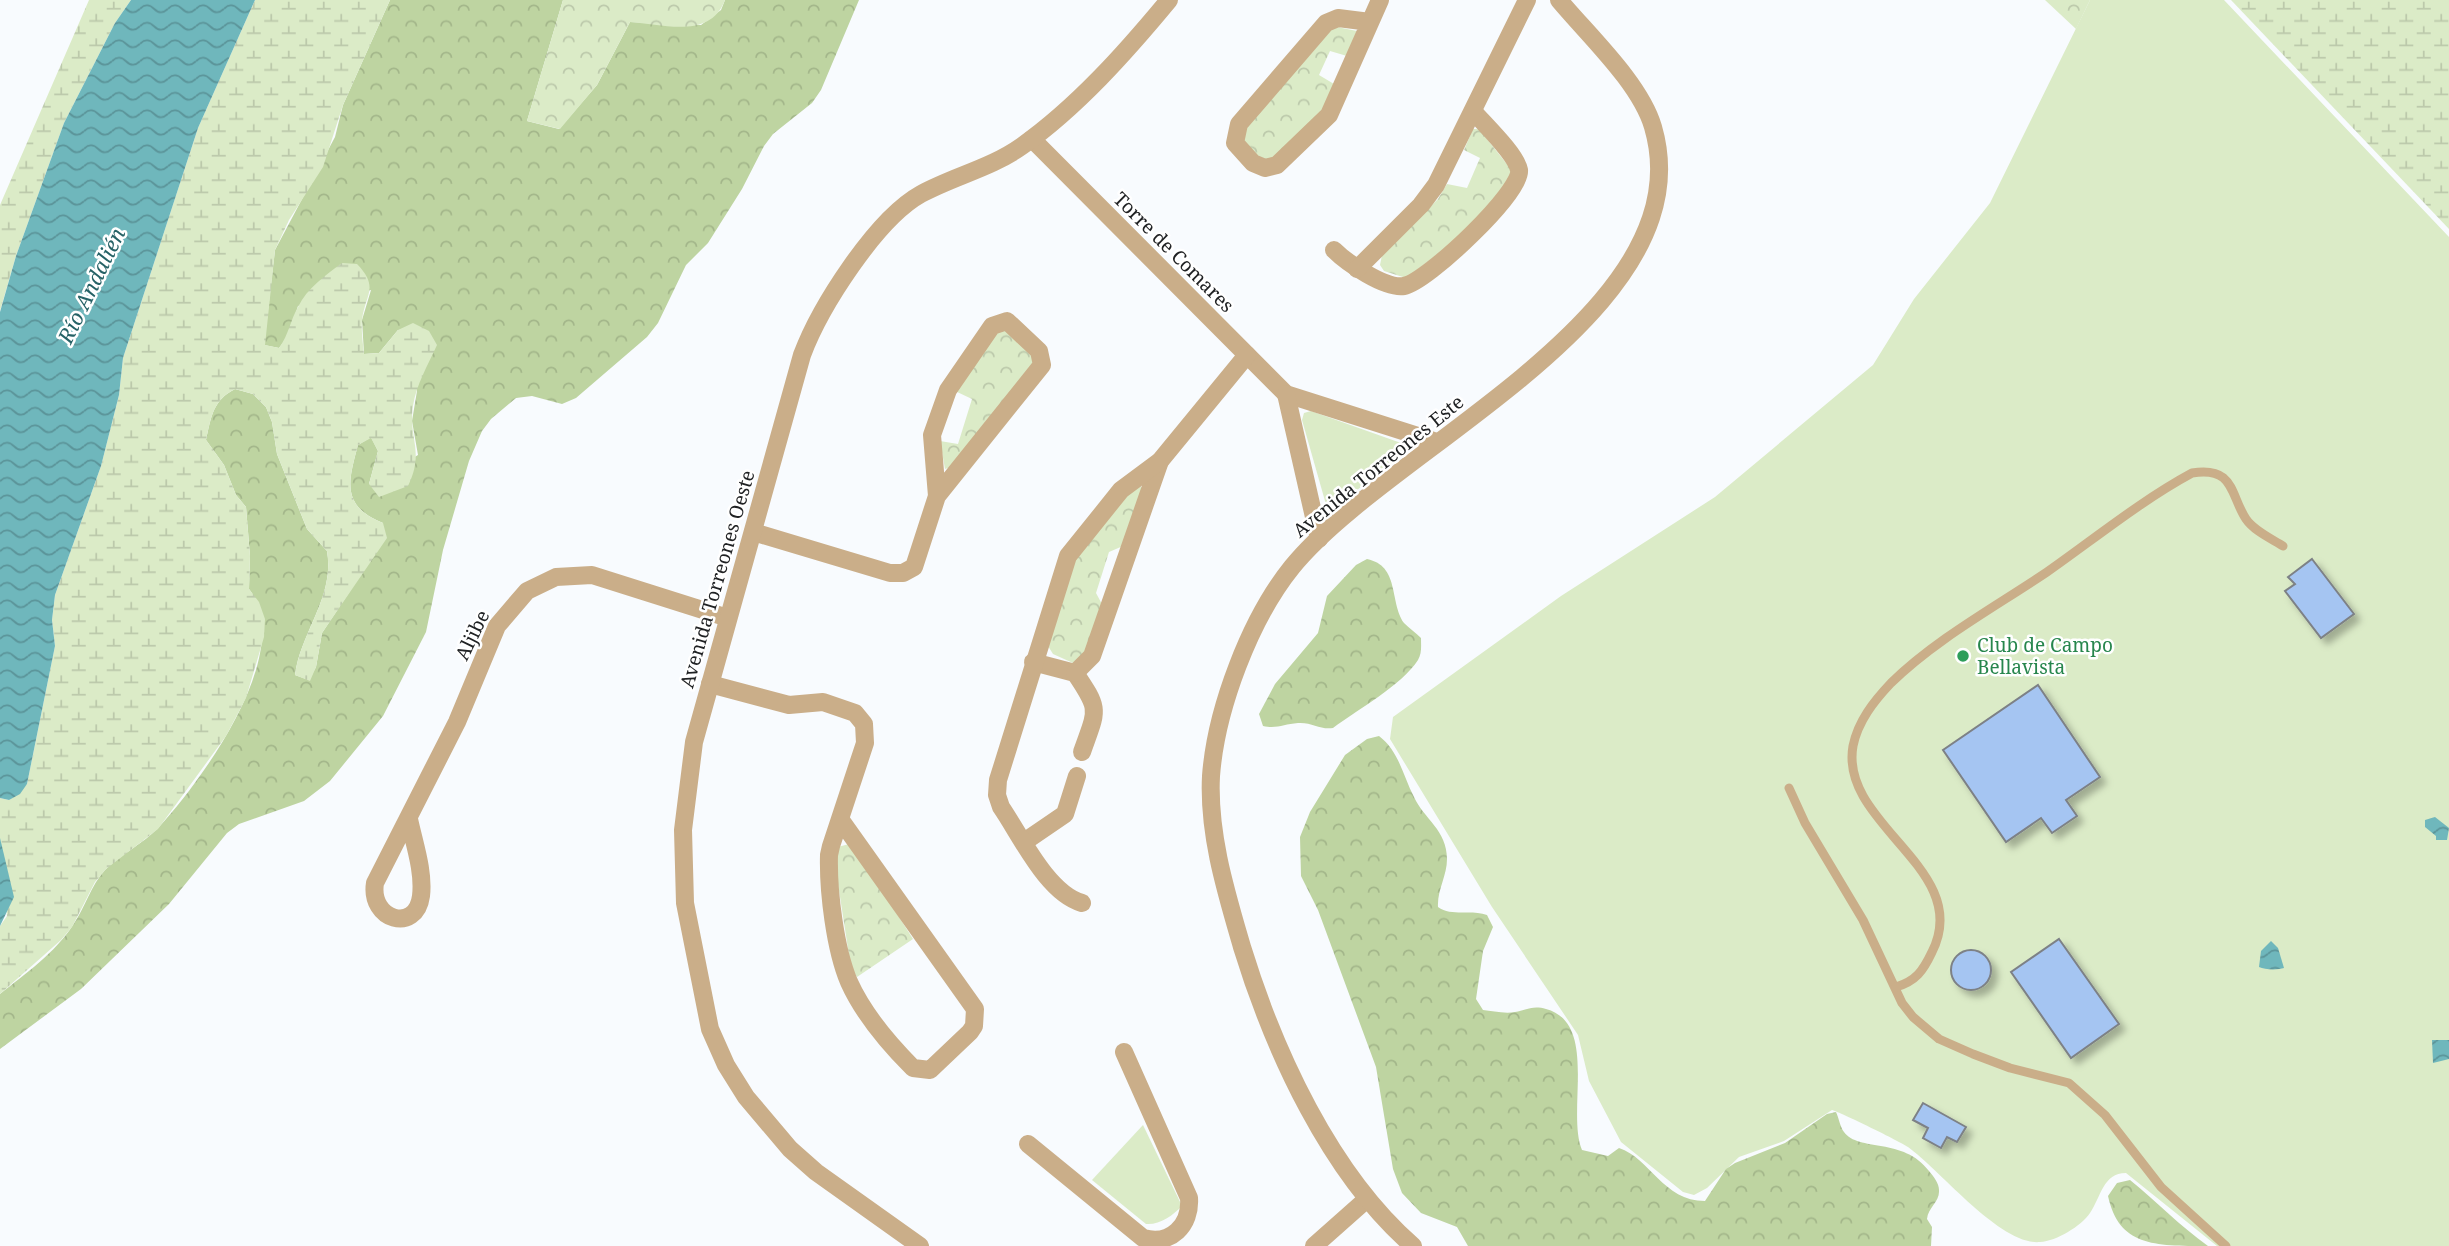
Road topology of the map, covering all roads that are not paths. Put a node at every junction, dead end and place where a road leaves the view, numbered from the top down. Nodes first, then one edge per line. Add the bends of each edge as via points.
1 (1169, 0) edge
2 (1380, 0) edge
3 (1527, 0) edge
4 (1559, 0) edge
5 (1370, 22) junction
6 (1473, 111) junction
7 (1032, 139) junction
8 (1334, 250) dead end
9 (1357, 269) junction
10 (1247, 355) junction
11 (1286, 394) junction
12 (1437, 442) junction
13 (1160, 461) junction
14 (937, 496) junction
15 (753, 532) junction
16 (1319, 539) junction
17 (2283, 546) dead end
18 (728, 618) junction
19 (1033, 662) junction
20 (1075, 673) junction
21 (710, 684) junction
22 (1082, 752) dead end
23 (1077, 776) dead end
24 (1789, 788) dead end
25 (409, 819) junction
26 (840, 820) junction
27 (1024, 842) junction
28 (1082, 903) dead end
29 (1896, 987) junction
30 (1124, 1052) dead end
31 (1028, 1144) dead end
32 (1367, 1199) junction
33 (1140, 1242) edge
34 (920, 1246) edge
35 (1314, 1246) edge
36 (1413, 1246) edge
37 (2226, 1246) edge

1 - 7 street, Avenida Torreones Oeste via 1104,72
2 - 5 street
3 - 6 street
4 - 12 street, Avenida Torreones Este via 1646,109 1659,159 1654,214 1632,262 1583,320 1531,369
5 - 5 street via 1329,115 1276,165 1265,168 1253,163 1235,143 1239,124 1326,23 1338,18
6 - 9 street via 1429,195
6 - 9 street via 1517,163 1515,188 1456,249 1410,284 1392,284
7 - 10 street, Torre de Comares
7 - 15 street, Avenida Torreones Oeste via 909,201 884,225 828,302 802,355
8 - 9 street
10 - 11 street, Torre de Comares
10 - 13 street
11 - 12 street, Torre de Comares
11 - 16 street
12 - 16 street, Avenida Torreones Este
13 - 19 street via 1129,482 1068,556
13 - 20 street via 1092,656
14 - 14 street via 1041,368 1039,351 1007,321 992,326 948,390 932,435
14 - 15 street via 918,562 903,573
15 - 18 street, Avenida Torreones Oeste
16 - 32 street, Avenida Torreones Este via 1279,586 1244,652 1214,751 1212,811 1234,920 1262,1003 1312,1113
17 - 29 lane via 2246,519 2225,481 2204,471 2192,473 1926,654 1883,692 1856,735 1857,780 1873,809 1934,890 1941,914 1935,947 1917,977
18 - 21 street, Avenida Torreones Oeste
18 - 25 street, Aljibe via 592,575 556,577 527,592 497,626
19 - 20 street
19 - 27 street via 996,788 1001,807
20 - 22 street via 1096,707
21 - 26 street via 789,705 823,702 860,718 866,737
21 - 34 street, Avenida Torreones Oeste via 688,773 682,849 687,917 710,1029 735,1082 790,1149 839,1192
23 - 27 street via 1065,814
24 - 29 lane
25 - 25 street, Aljibe via 374,890 380,909 397,918 410,916 421,896
26 - 26 street via 829,866 844,970 858,999 910,1065 918,1071 930,1070 970,1032 975,1009
27 - 28 street via 1059,892
29 - 37 lane via 1913,1017 1939,1039 1993,1062 2061,1079 2079,1090 2105,1115 2153,1179
30 - 33 street via 1189,1198 1188,1216 1178,1232
31 - 33 street
32 - 35 street
32 - 36 street, Avenida Torreones Este

